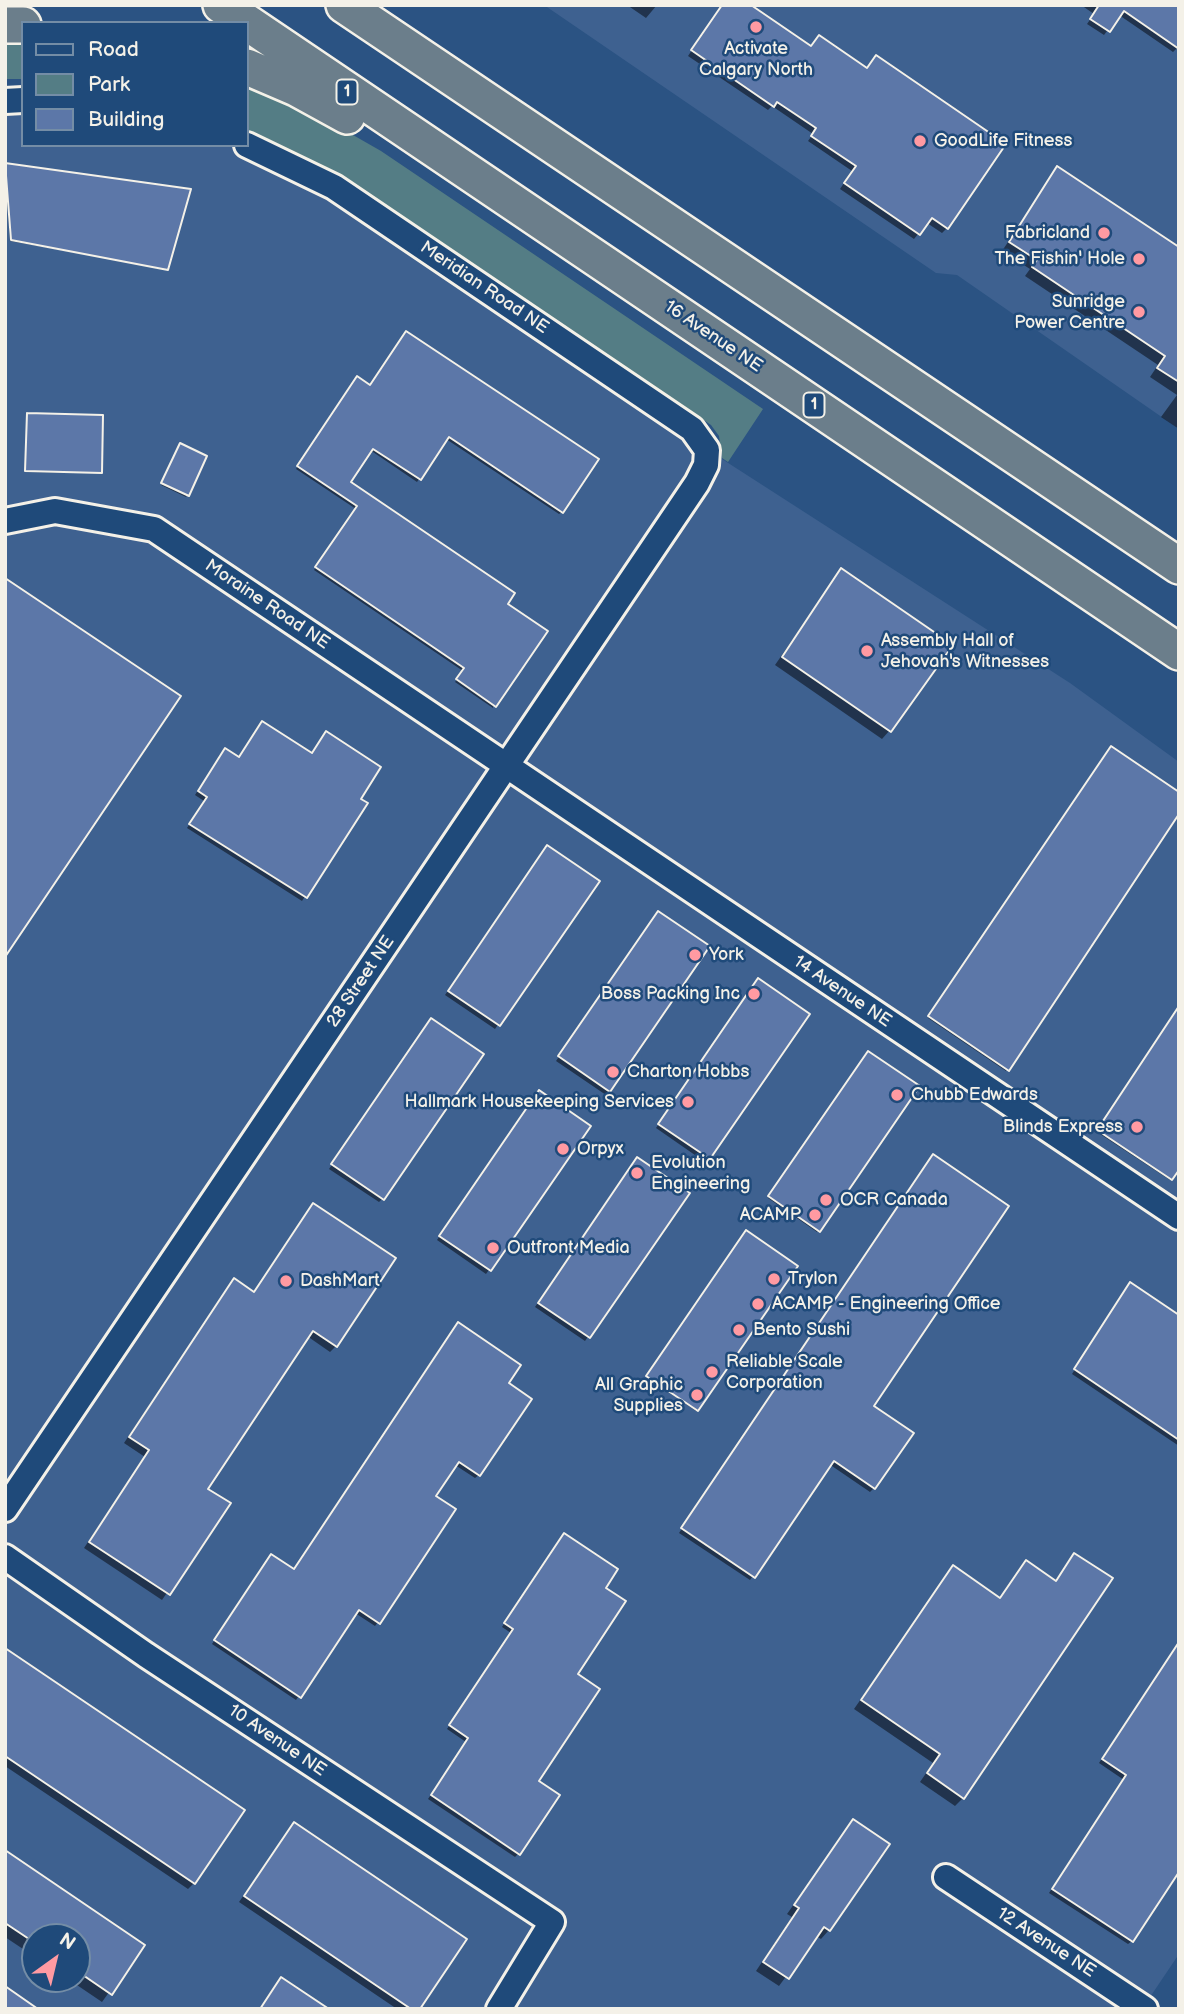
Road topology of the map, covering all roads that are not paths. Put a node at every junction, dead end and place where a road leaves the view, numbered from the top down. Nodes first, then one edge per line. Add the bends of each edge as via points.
1 (221, 5) edge
2 (344, 5) edge
3 (361, 5) edge
4 (245, 21) edge
5 (248, 23) edge
6 (248, 67) edge
7 (470, 91) junction
8 (248, 145) edge
9 (450, 159) junction
10 (708, 450) joint
11 (5, 521) edge
12 (1179, 566) edge
13 (1179, 652) edge
14 (506, 766) junction
15 (1179, 1217) edge
16 (5, 1509) edge
17 (5, 1557) edge
18 (946, 1877) dead end
19 (499, 2009) edge
20 (1146, 2009) edge

1 - 4 highway, 16 Avenue NE / 1
2 - 7 highway
3 - 7 highway
5 - 9 highway, 16 Avenue NE / 1
6 - 9 highway via 402,146
7 - 12 highway
8 - 10 street, Meridian Road NE via 334,187 692,429
9 - 13 highway, 16 Avenue NE / 1
10 - 14 street, 28 Street NE via 697,483
11 - 14 street, Moraine Road NE via 55,511 154,529
14 - 15 street, 14 Avenue NE
14 - 16 street, 28 Street NE
17 - 19 street, 10 Avenue NE via 552,1922
18 - 20 street, 12 Avenue NE

